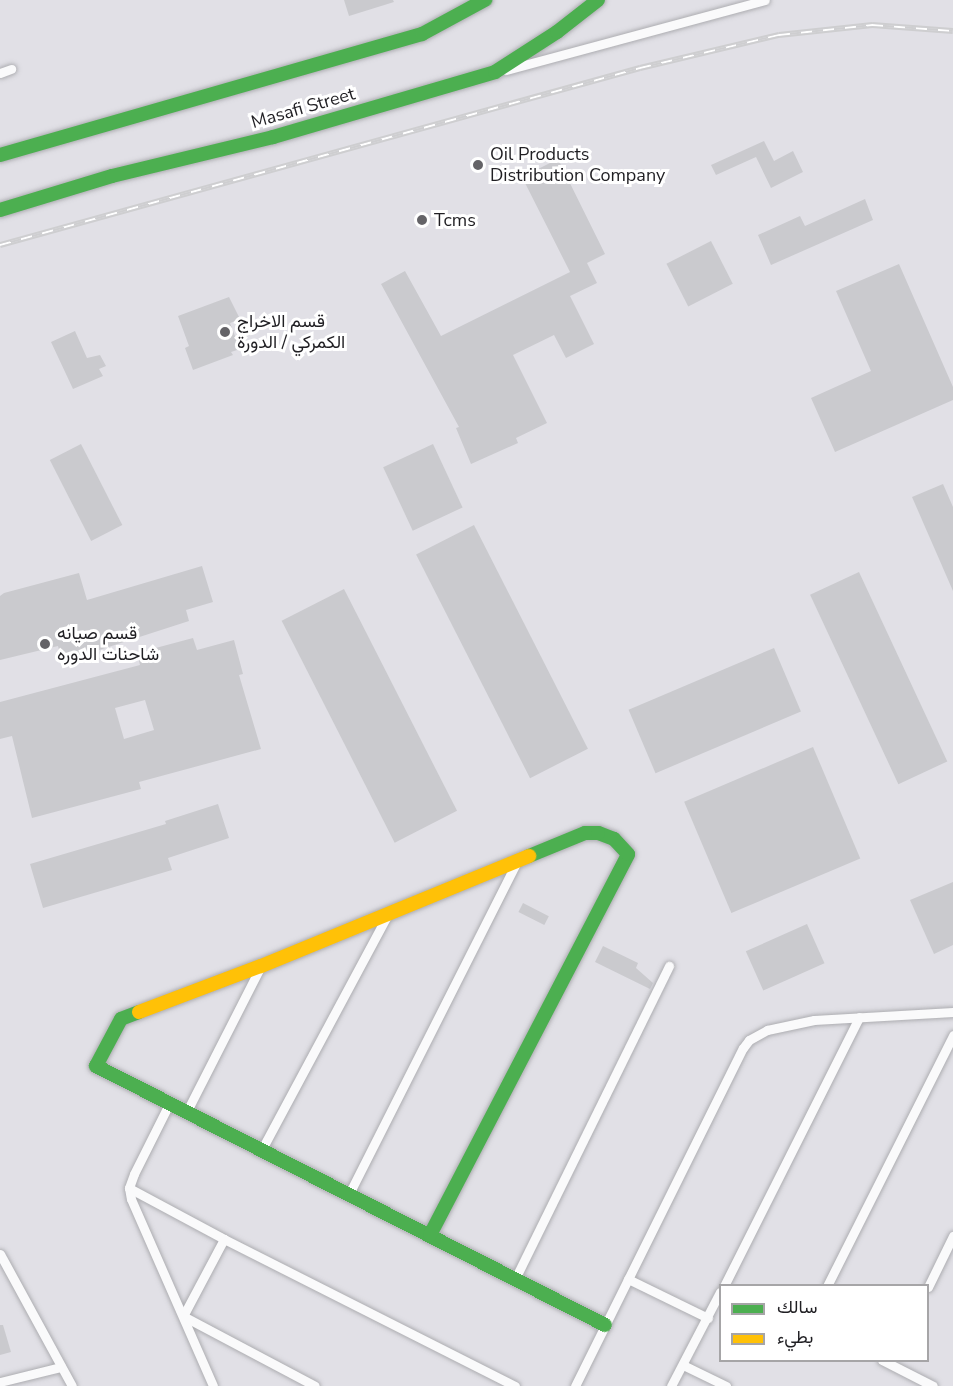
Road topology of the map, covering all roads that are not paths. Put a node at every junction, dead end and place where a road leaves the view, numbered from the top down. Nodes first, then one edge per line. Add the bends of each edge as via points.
1 (484, 0) edge
2 (598, 0) edge
3 (765, 0) edge
4 (11, 69) dead end
5 (0, 72) edge
6 (495, 72) junction
7 (0, 155) edge
8 (0, 210) edge
9 (518, 860) junction
10 (390, 910) junction
11 (261, 966) junction
12 (669, 966) dead end
13 (953, 1012) edge
14 (859, 1017) junction
15 (953, 1035) edge
16 (170, 1102) junction
17 (187, 1111) junction
18 (262, 1149) junction
19 (129, 1188) junction
20 (349, 1194) junction
21 (430, 1235) junction
22 (953, 1236) edge
23 (224, 1239) junction
24 (0, 1254) edge
25 (3, 1266) edge
26 (515, 1279) junction
27 (628, 1279) junction
28 (726, 1284) edge
29 (828, 1284) edge
30 (929, 1284) edge
31 (719, 1298) edge
32 (183, 1317) junction
33 (708, 1317) junction
34 (605, 1325) junction
35 (887, 1362) edge
36 (682, 1365) junction
37 (61, 1367) junction
38 (0, 1382) edge
39 (72, 1386) edge
40 (213, 1386) edge
41 (315, 1386) edge
42 (515, 1386) edge
43 (575, 1386) edge
44 (671, 1386) edge
45 (726, 1386) edge
46 (933, 1386) edge

1 - 7 street via 422,34
2 - 6 street, Masafi Street
3 - 6 street
4 - 5 street
6 - 8 street, Masafi Street
9 - 10 street
9 - 20 street
9 - 21 street via 585,832 614,839 628,854
10 - 11 street
10 - 18 street
11 - 16 street via 121,1019 96,1066
11 - 17 street
12 - 26 street
13 - 14 street
14 - 27 street via 788,1025 749,1040
14 - 28 street
15 - 29 street
16 - 17 street
16 - 19 street
17 - 18 street
18 - 20 street
19 - 23 street
19 - 32 street
20 - 21 street
21 - 26 street
22 - 30 street
23 - 32 street
23 - 42 street
24 - 25 street
25 - 37 street
26 - 34 street
27 - 33 street
27 - 34 street
31 - 33 street
32 - 40 street
32 - 41 street
33 - 36 street
34 - 43 street
35 - 46 street
36 - 44 street
36 - 45 street
37 - 38 street
37 - 39 street

